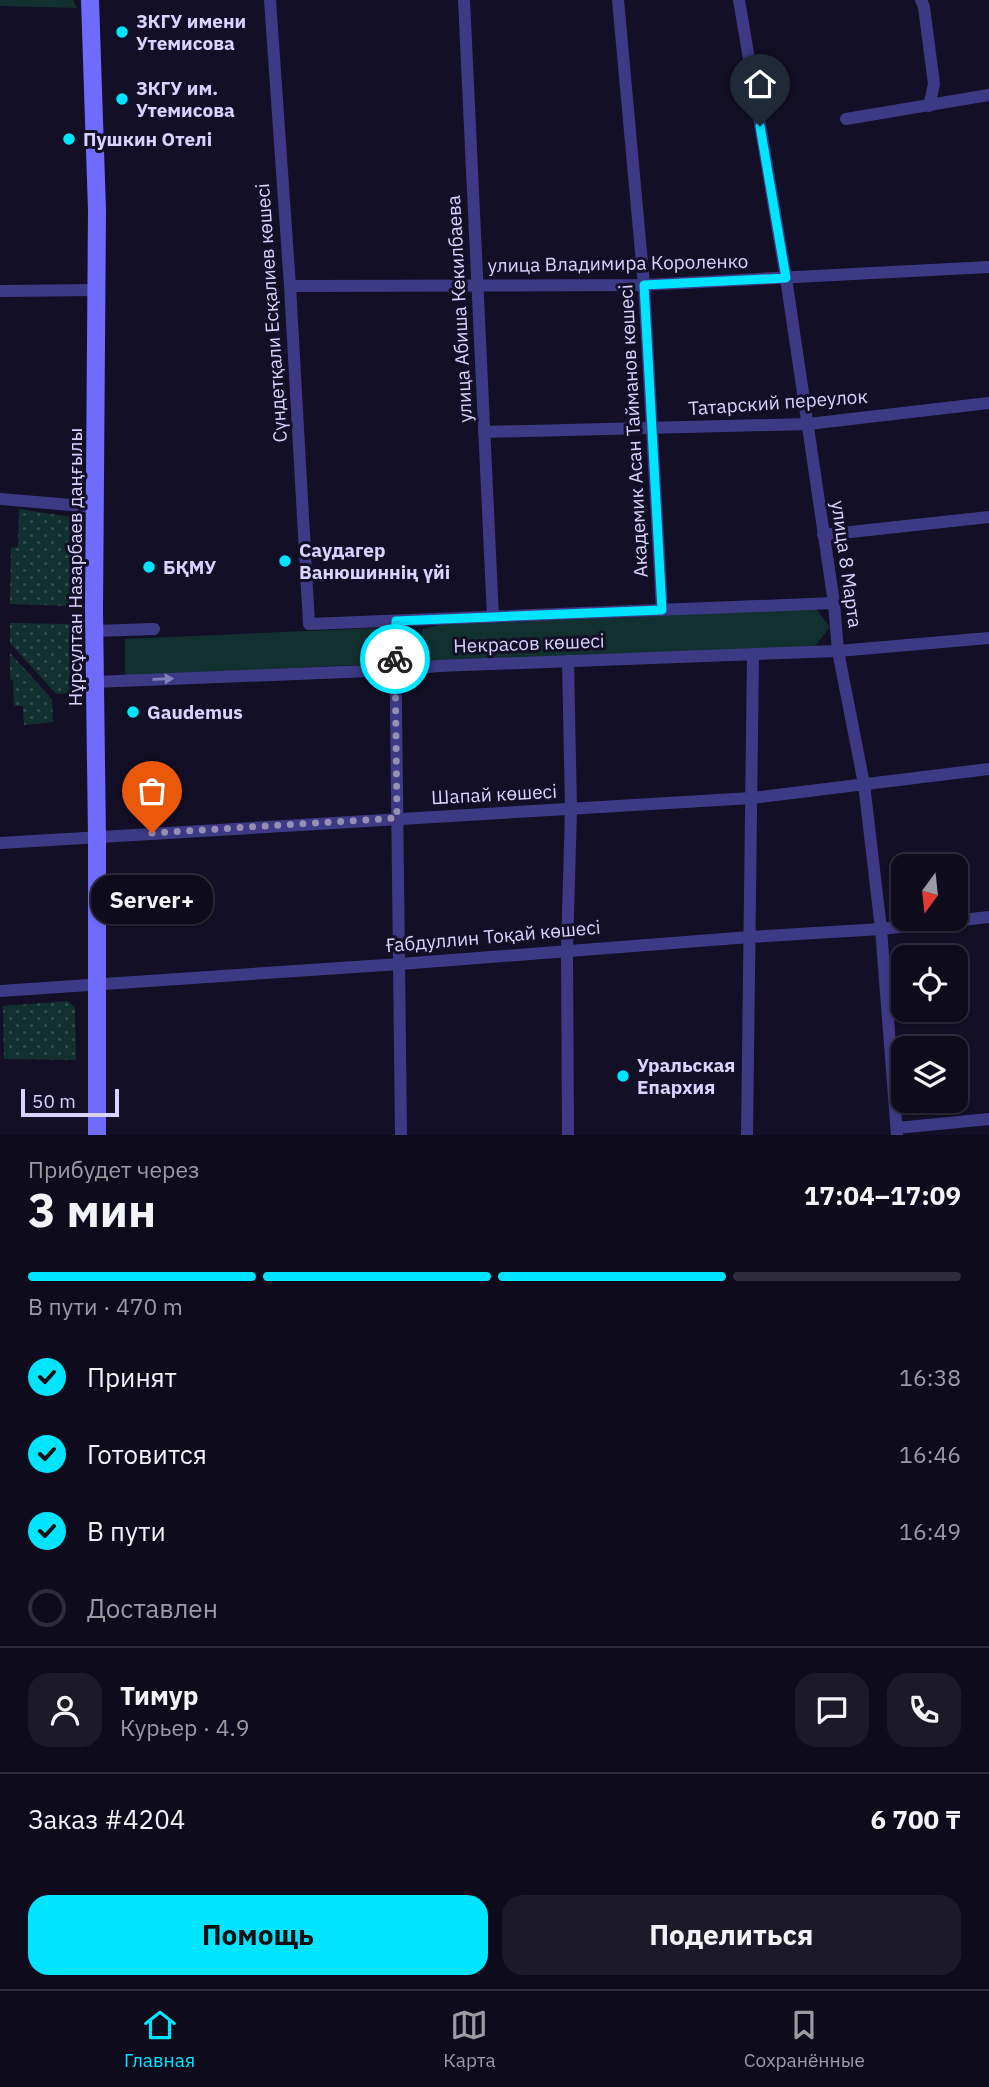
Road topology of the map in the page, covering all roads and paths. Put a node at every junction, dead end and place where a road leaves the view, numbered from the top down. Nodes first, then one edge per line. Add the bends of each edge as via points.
1 (90, 0) edge
2 (270, 0) edge
3 (464, 0) edge
4 (618, 0) edge
5 (738, 0) edge
6 (921, 0) edge
7 (989, 95) edge
8 (929, 106) junction
9 (846, 119) dead end
10 (989, 268) edge
11 (786, 278) junction
12 (477, 285) junction
13 (644, 285) junction
14 (290, 286) junction
15 (97, 290) junction
16 (0, 291) edge
17 (989, 402) edge
18 (808, 424) junction
19 (653, 429) junction
20 (484, 432) junction
21 (0, 499) edge
22 (96, 507) junction
23 (989, 517) edge
24 (823, 535) junction
25 (834, 603) junction
26 (662, 610) junction
27 (493, 617) junction
28 (396, 621) junction
29 (309, 624) joint
30 (154, 629) dead end
31 (94, 631) junction
32 (989, 638) edge
33 (838, 651) junction
34 (753, 654) junction
35 (568, 661) junction
36 (395, 670) junction
37 (94, 682) junction
38 (989, 769) edge
39 (864, 784) junction
40 (752, 797) junction
41 (571, 809) junction
42 (397, 818) junction
43 (97, 837) junction
44 (0, 843) edge
45 (989, 917) edge
46 (881, 929) junction
47 (750, 936) junction
48 (566, 949) junction
49 (400, 964) junction
50 (98, 985) junction
51 (0, 991) edge
52 (989, 1119) edge
53 (897, 1131) edge
54 (97, 1135) edge
55 (401, 1135) edge
56 (568, 1135) edge
57 (747, 1135) edge

1 - 15 main road, Нұрсұлтан Назарбаев даңғылы
2 - 14 street, Сүндетқали Есқалиев көшесі
3 - 12 street, улица Абиша Кекилбаева
4 - 13 street, Академик Асан Тайманов көшесі
5 - 11 street, улица 8 Марта
6 - 8 street via 934,85
7 - 8 street
8 - 9 street
10 - 11 street, улица Владимира Короленко
11 - 13 street, улица Владимира Короленко
11 - 18 street, улица 8 Марта
12 - 13 street, улица Владимира Короленко
12 - 14 street, улица Владимира Короленко
12 - 20 street, улица Абиша Кекилбаева
13 - 19 street, Академик Асан Тайманов көшесі
14 - 29 street, Сүндетқали Есқалиев көшесі
15 - 16 street
15 - 22 main road, Нұрсұлтан Назарбаев даңғылы
17 - 18 street, Татарский переулок
18 - 19 street, Татарский переулок
18 - 24 street, улица 8 Марта
19 - 20 street, Татарский переулок
19 - 26 street, Академик Асан Тайманов көшесі
20 - 27 street, улица Абиша Кекилбаева
21 - 22 street
22 - 31 main road, Нұрсұлтан Назарбаев даңғылы
23 - 24 street
24 - 25 street, улица 8 Марта
25 - 26 street, Некрасов көшесі
25 - 33 street, улица 8 Марта
26 - 27 street, Некрасов көшесі
27 - 28 street, Некрасов көшесі
28 - 29 street, Некрасов көшесі
28 - 36 street
30 - 31 street
31 - 37 main road, Нұрсұлтан Назарбаев даңғылы
32 - 33 street, Некрасов көшесі
33 - 34 street, Некрасов көшесі
33 - 39 street, улица 8 Марта
34 - 35 street, Некрасов көшесі
34 - 40 street
35 - 36 street, Некрасов көшесі
35 - 41 street
37 -> 36 street, Некрасов көшесі
36 - 42 street
37 - 43 main road, Нұрсұлтан Назарбаев даңғылы
38 - 39 street, Шапай көшесі
39 - 40 street, Шапай көшесі
39 - 46 street, улица 8 Марта
40 - 41 street, Шапай көшесі
40 - 47 street
41 - 42 street, Шапай көшесі
41 - 48 street
42 - 43 street, Шапай көшесі
42 - 49 street
43 - 44 street, Шапай көшесі
43 - 50 main road, Нұрсұлтан Назарбаев даңғылы
45 - 46 street, Ғабдуллин Тоқай көшесі
46 - 47 street, Ғабдуллин Тоқай көшесі
46 - 53 street, улица 8 Марта
47 - 48 street, Ғабдуллин Тоқай көшесі
47 - 57 street
48 - 49 street, Ғабдуллин Тоқай көшесі
48 - 56 street
49 - 50 street, Ғабдуллин Тоқай көшесі
49 - 55 street
50 - 51 street, Ғабдуллин Тоқай көшесі
50 - 54 main road, Нұрсұлтан Назарбаев даңғылы
52 - 53 street

